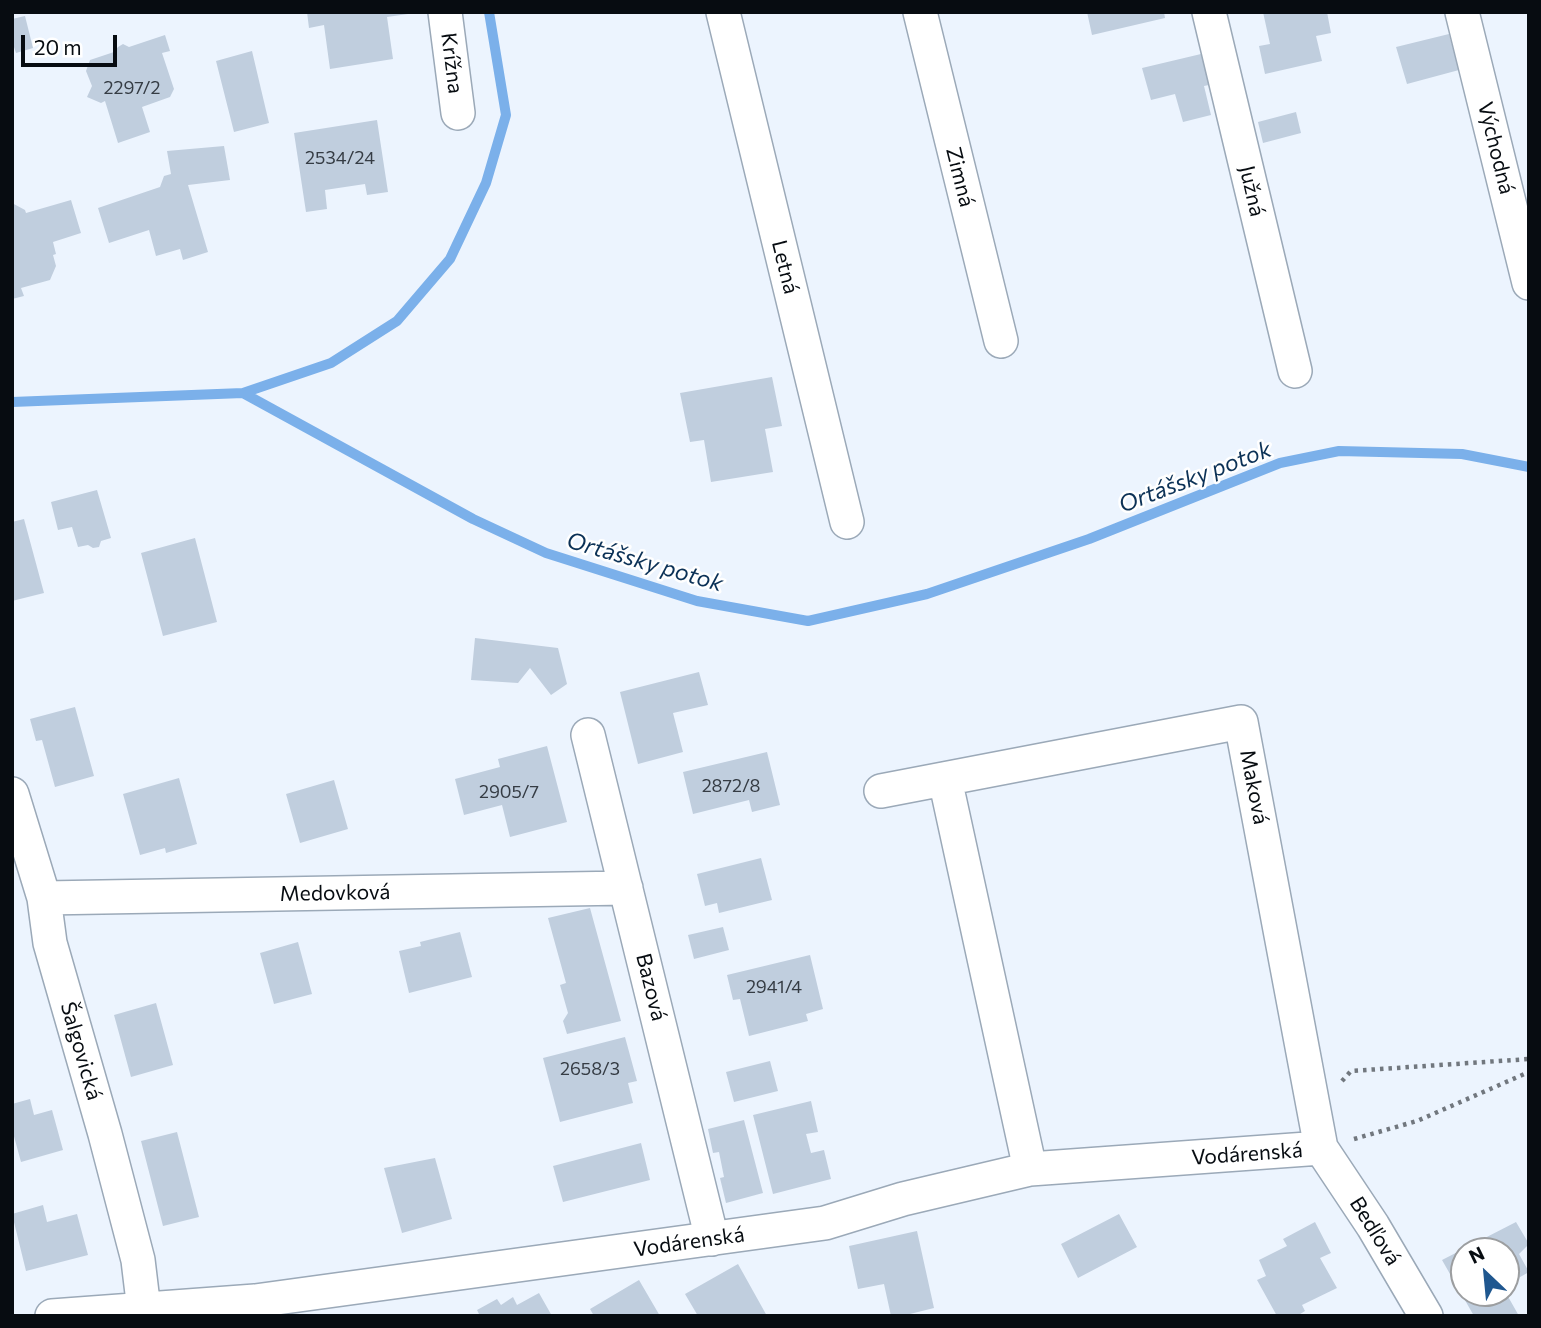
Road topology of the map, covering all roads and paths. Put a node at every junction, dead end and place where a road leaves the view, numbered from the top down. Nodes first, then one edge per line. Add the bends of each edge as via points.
1 (445, 12) edge
2 (723, 12) edge
3 (920, 12) edge
4 (1209, 12) edge
5 (1462, 12) edge
6 (458, 113) dead end
7 (1529, 283) edge
8 (1001, 341) dead end
9 (1295, 371) dead end
10 (848, 522) dead end
11 (588, 734) dead end
12 (945, 779) junction
13 (881, 791) dead end
14 (12, 794) edge
15 (626, 888) junction
16 (44, 898) junction
17 (1529, 1059) edge
18 (1529, 1072) edge
19 (1336, 1088) dead end
20 (1321, 1148) junction
21 (1030, 1169) junction
22 (712, 1239) junction
23 (259, 1308) edge
24 (144, 1310) junction
25 (52, 1316) edge
26 (1426, 1316) edge

1 - 6 street, Krížna
2 - 10 street, Letná
3 - 8 street, Zimná
4 - 9 street, Južná
5 - 7 street, Východná
11 - 15 street, Bazová
12 - 13 street, Maková
12 - 20 street, Maková via 1241,722
12 - 21 street
14 - 16 street, Šalgovická
15 - 16 street, Medovková
15 - 22 street, Bazová
16 - 24 street, Šalgovická via 50,943 138,1260
17 - 19 path via 1352,1071
18 - 20 path via 1417,1121
20 - 21 street, Vodárenská
20 - 26 street, Bedľová
21 - 22 street, Vodárenská via 825,1223
22 - 23 street, Vodárenská
23 - 24 street, Vodárenská
24 - 25 street, Vodárenská

